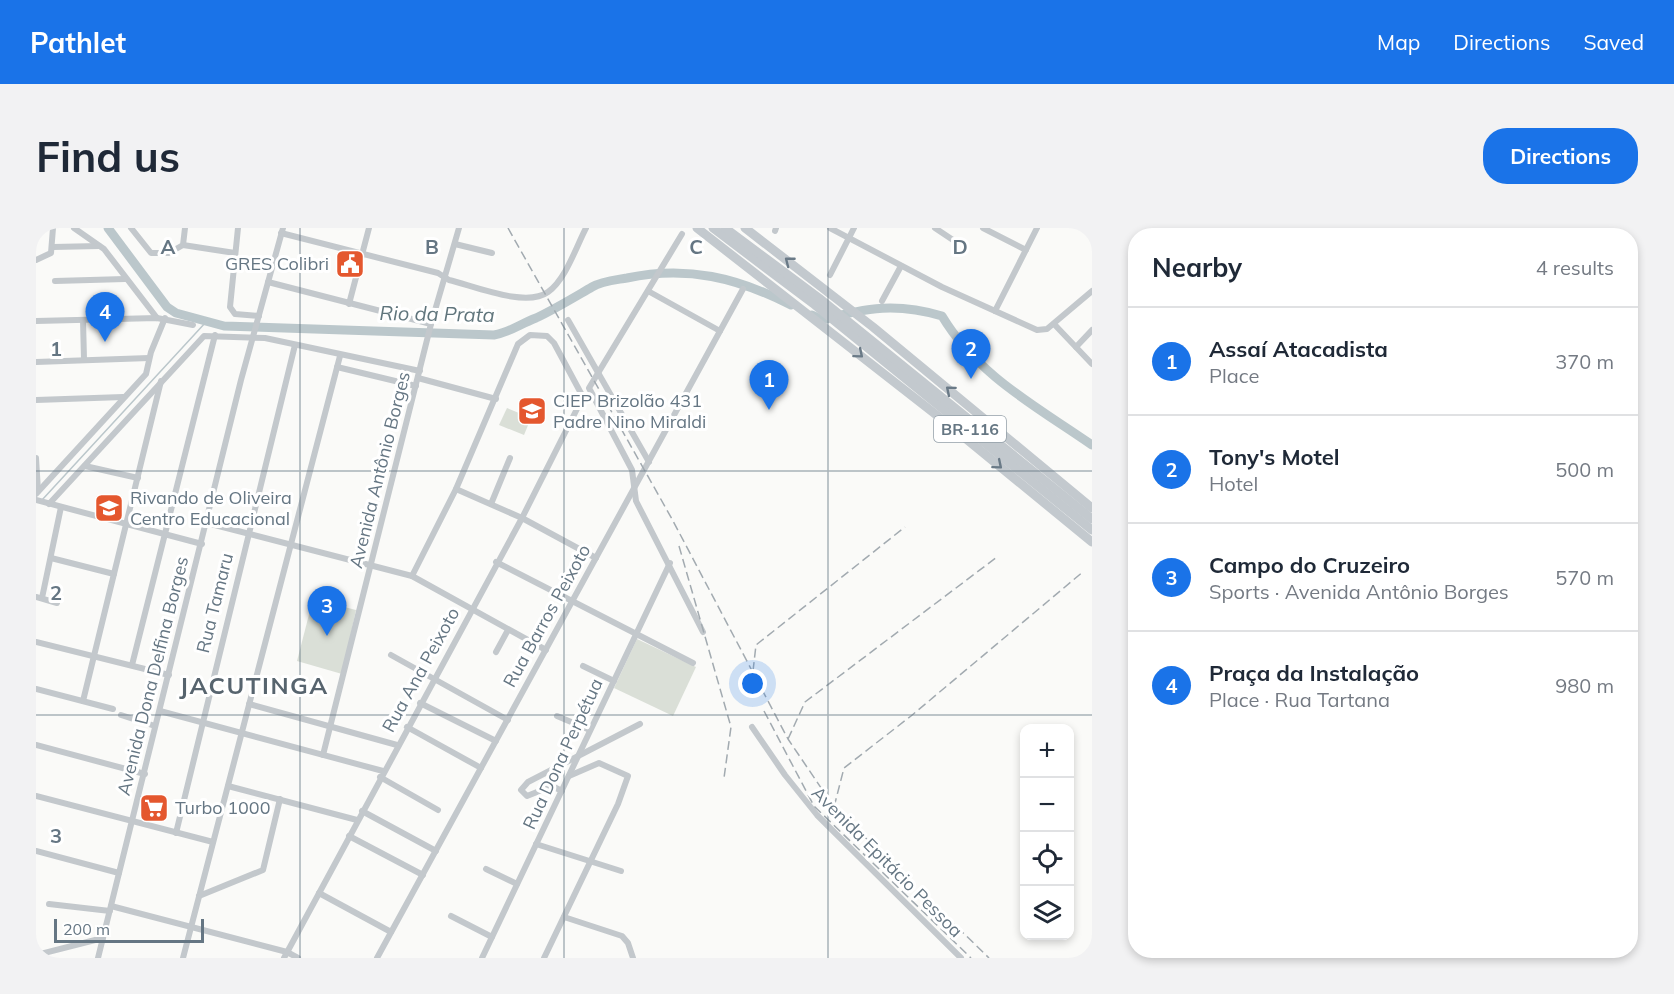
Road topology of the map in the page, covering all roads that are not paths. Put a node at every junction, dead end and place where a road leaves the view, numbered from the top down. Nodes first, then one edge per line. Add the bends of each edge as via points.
1 (53, 228) edge
2 (74, 228) edge
3 (131, 228) edge
4 (185, 228) edge
5 (238, 228) edge
6 (369, 228) edge
7 (459, 228) edge
8 (586, 228) edge
9 (697, 228) edge
10 (713, 228) edge
11 (725, 228) edge
12 (745, 228) edge
13 (830, 228) edge
14 (854, 228) edge
15 (935, 228) edge
16 (983, 228) edge
17 (1037, 228) edge
18 (282, 230) edge
19 (682, 234) dead end
20 (849, 239) junction
21 (953, 240) dead end
22 (454, 244) junction
23 (183, 245) junction
24 (100, 246) junction
25 (53, 247) junction
26 (1026, 250) junction
27 (492, 253) dead end
28 (235, 254) junction
29 (362, 255) junction
30 (36, 260) edge
31 (901, 266) junction
32 (830, 275) dead end
33 (444, 277) junction
34 (125, 279) junction
35 (55, 281) dead end
36 (268, 282) junction
37 (743, 289) dead end
38 (648, 291) junction
39 (1092, 291) edge
40 (817, 301) junction
41 (882, 301) dead end
42 (349, 304) junction
43 (995, 311) junction
44 (157, 318) junction
45 (165, 318) junction
46 (258, 318) junction
47 (83, 320) junction
48 (36, 321) edge
49 (568, 321) dead end
50 (1054, 324) junction
51 (193, 326) dead end
52 (431, 327) junction
53 (850, 328) junction
54 (1092, 330) edge
55 (720, 331) junction
56 (254, 334) junction
57 (215, 335) junction
58 (295, 345) junction
59 (1076, 347) junction
60 (340, 356) junction
61 (149, 358) junction
62 (84, 359) junction
63 (36, 362) edge
64 (1092, 364) edge
65 (337, 367) junction
66 (419, 375) junction
67 (598, 375) junction
68 (161, 380) junction
69 (416, 386) junction
70 (123, 397) junction
71 (496, 399) junction
72 (36, 400) edge
73 (142, 401) junction
74 (155, 404) junction
75 (36, 458) edge
76 (510, 458) dead end
77 (649, 462) junction
78 (85, 466) junction
79 (138, 478) junction
80 (634, 486) junction
81 (456, 489) junction
82 (37, 493) edge
83 (36, 500) edge
84 (47, 503) junction
85 (491, 504) junction
86 (61, 507) junction
87 (1092, 508) edge
88 (522, 518) junction
89 (1092, 519) edge
90 (207, 523) junction
91 (128, 524) junction
92 (1092, 530) edge
93 (248, 532) junction
94 (164, 534) junction
95 (1092, 542) edge
96 (202, 544) junction
97 (289, 544) junction
98 (51, 558) junction
99 (596, 558) junction
100 (496, 562) junction
101 (670, 563) junction
102 (372, 566) junction
103 (114, 574) junction
104 (412, 576) junction
105 (39, 598) edge
106 (572, 601) junction
107 (57, 603) dead end
108 (471, 609) junction
109 (508, 630) junction
110 (703, 632) dead end
111 (636, 633) junction
112 (36, 642) edge
113 (546, 650) junction
114 (496, 652) dead end
115 (391, 655) dead end
116 (94, 656) junction
117 (693, 663) dead end
118 (132, 665) junction
119 (583, 666) dead end
120 (169, 675) junction
121 (432, 680) junction
122 (614, 681) junction
123 (36, 689) edge
124 (82, 701) junction
125 (420, 703) junction
126 (249, 704) junction
127 (113, 709) dead end
128 (160, 711) junction
129 (121, 715) dead end
130 (557, 717) dead end
131 (508, 720) junction
132 (201, 721) junction
133 (640, 724) dead end
134 (155, 726) junction
135 (330, 726) junction
136 (407, 727) junction
137 (752, 727) dead end
138 (590, 730) junction
139 (242, 733) junction
140 (496, 741) junction
141 (36, 745) edge
142 (397, 745) junction
143 (323, 754) junction
144 (579, 754) junction
145 (481, 768) junction
146 (145, 774) junction
147 (381, 774) junction
148 (568, 777) junction
149 (533, 779) junction
150 (228, 786) junction
151 (562, 791) junction
152 (538, 792) junction
153 (36, 796) edge
154 (280, 799) junction
155 (438, 810) dead end
156 (362, 811) junction
157 (357, 820) junction
158 (133, 822) junction
159 (176, 832) junction
160 (349, 836) junction
161 (213, 842) junction
162 (536, 844) junction
163 (36, 851) edge
164 (436, 851) junction
165 (589, 862) junction
166 (486, 869) dead end
167 (621, 871) dead end
168 (119, 873) junction
169 (423, 875) junction
170 (517, 884) junction
171 (319, 893) junction
172 (199, 896) junction
173 (49, 904) dead end
174 (111, 909) junction
175 (451, 916) dead end
176 (564, 917) junction
177 (190, 925) junction
178 (391, 932) junction
179 (492, 937) junction
180 (103, 938) junction
181 (36, 955) edge
182 (285, 955) edge
183 (98, 958) edge
184 (183, 958) edge
185 (298, 958) edge
186 (377, 958) edge
187 (482, 958) edge
188 (544, 958) edge
189 (633, 958) edge
190 (961, 958) edge

1 - 25 street
2 - 24 street
3 - 23 street via 151,253 169,253
4 - 23 street
5 - 28 street
6 - 29 street
7 - 22 street, Avenida Antônio Borges
8 - 33 street via 556,284 536,297 521,298
9 -> 95 highway, BR-116
10 - 40 highway, BR-116
11 - 40 highway, BR-116
87 -> 12 highway, BR-116 via 873,327
13 - 20 street
14 - 20 street
15 - 21 street
16 - 26 street
17 - 26 street
18 - 29 street
18 - 36 street, Avenida Dona Delfina Borges
19 - 38 street
20 - 31 street
20 - 32 street
22 - 27 street
22 - 33 street, Avenida Antônio Borges
23 - 28 street
24 - 25 street
24 - 34 street
25 - 30 street via 48,256
26 - 43 street
28 - 46 street via 230,307 233,313
29 - 33 street
29 - 42 street
31 - 41 street
31 - 43 street
33 - 52 street, Avenida Antônio Borges
34 - 35 street
34 - 44 street
36 - 42 street
36 - 46 street, Avenida Dona Delfina Borges
37 - 55 street, Rua Barros Peixoto
38 - 55 street
38 - 67 street
39 - 50 street
40 - 53 highway, BR-116
42 - 52 street
43 - 50 street via 1037,330
44 - 45 street
44 - 47 street
45 - 51 street
45 - 61 street
46 - 56 street, Avenida Dona Delfina Borges
47 - 48 street
47 - 62 street
49 - 67 street
50 - 59 street
52 - 66 street, Avenida Antônio Borges
53 - 89 highway, BR-116
53 - 92 highway, BR-116
54 - 59 street
55 - 77 street, Rua Barros Peixoto
56 - 57 street
56 - 58 street
56 - 90 street, Avenida Dona Delfina Borges
57 - 68 street via 204,336
57 - 94 street
58 - 60 street
58 - 93 street, Rua Tamaru
59 - 64 street
60 - 65 street
60 - 66 street via 355,356
61 - 62 street
61 - 70 street via 146,374
62 - 63 street
65 - 69 street
65 - 97 street
66 - 69 street, Avenida Antônio Borges
66 - 71 street
67 - 77 street
67 - 80 street via 589,388 632,470
68 - 73 street
68 - 74 street
69 - 102 street, Avenida Antônio Borges
70 - 72 street
70 - 82 street
71 - 81 street
71 - 88 street, Rua Ana Peixoto via 521,340 534,334 551,339 583,397
73 - 74 street
73 - 78 street
74 - 79 street
75 - 82 street
76 - 85 street
77 - 80 street, Rua Barros Peixoto
78 - 79 street
78 - 84 street
79 - 91 street
80 - 99 street, Rua Barros Peixoto
80 - 101 street via 636,501
81 - 85 street
81 - 104 street
83 - 84 street
84 - 86 street
85 - 88 street
86 - 91 street
86 - 98 street
88 - 99 street
88 - 100 street, Rua Ana Peixoto
90 - 93 street
90 - 96 street, Avenida Dona Delfina Borges
91 - 94 street
91 - 103 street
93 - 97 street
93 - 132 street, Rua Tamaru
94 - 96 street
94 - 118 street
96 - 120 street, Avenida Dona Delfina Borges
97 - 102 street
97 - 126 street
98 - 103 street
98 - 105 street
99 - 106 street, Rua Barros Peixoto
100 - 106 street
100 - 108 street, Rua Ana Peixoto
101 - 110 street
101 - 111 street, Rua Dona Perpétua
102 - 104 street
102 - 135 street, Avenida Antônio Borges
103 - 116 street
104 - 108 street
105 - 107 street
106 - 111 street
106 - 113 street, Rua Barros Peixoto
108 - 109 street
108 - 121 street, Rua Ana Peixoto
109 - 113 street
109 - 114 street
111 - 117 street
111 - 122 street, Rua Dona Perpétua
112 - 116 street
113 - 131 street, Rua Barros Peixoto
115 - 121 street
116 - 118 street
116 - 124 street
118 - 120 street
119 - 122 street
120 - 128 street, Avenida Dona Delfina Borges
121 - 125 street, Rua Ana Peixoto
121 - 131 street
122 - 138 street, Rua Dona Perpétua
123 - 124 street
124 - 127 street
125 - 136 street, Rua Ana Peixoto
125 - 140 street
126 - 135 street
126 - 139 street
128 - 132 street
128 - 134 street, Avenida Dona Delfina Borges
129 - 134 street
130 - 138 street
131 - 140 street, Rua Barros Peixoto
132 - 139 street
132 - 159 street, Rua Tamaru
133 - 144 street
134 - 146 street, Avenida Dona Delfina Borges
135 - 142 street
135 - 143 street, Avenida Antônio Borges
136 - 142 street, Rua Ana Peixoto
136 - 145 street
137 - 190 street, Avenida Epitácio Pessoa via 817,815
138 - 144 street, Rua Dona Perpétua
139 - 143 street
139 - 150 street
140 - 145 street, Rua Barros Peixoto
141 - 146 street
142 - 147 street, Rua Ana Peixoto
143 - 147 street
144 - 148 street, Rua Dona Perpétua
144 - 149 street
145 - 164 street, Rua Barros Peixoto
146 - 158 street, Avenida Dona Delfina Borges
147 - 155 street
147 - 156 street, Rua Ana Peixoto
148 - 151 street, Rua Dona Perpétua
148 - 165 street via 597,763 627,774 618,804
149 - 152 street
149 - 152 street via 521,793 527,796
150 - 154 street
150 - 161 street
151 - 152 street via 552,786
151 - 162 street, Rua Dona Perpétua
153 - 158 street
154 - 157 street
154 - 172 street via 263,870
156 - 157 street, Rua Ana Peixoto
156 - 164 street
157 - 160 street, Rua Ana Peixoto
158 - 159 street
158 - 168 street, Avenida Dona Delfina Borges
159 - 161 street
160 - 169 street
160 - 171 street, Rua Ana Peixoto
161 - 172 street
162 - 165 street
162 - 170 street, Rua Dona Perpétua
163 - 168 street
164 - 169 street, Rua Barros Peixoto
165 - 167 street
165 - 176 street
166 - 170 street
168 - 174 street, Avenida Dona Delfina Borges
169 - 178 street, Rua Barros Peixoto
170 - 179 street, Rua Dona Perpétua
171 - 178 street
171 - 182 street, Rua Ana Peixoto
172 - 177 street
173 - 174 street
174 - 177 street
174 - 180 street, Avenida Dona Delfina Borges
175 - 179 street
176 - 188 street
176 - 189 street via 622,936
177 - 182 street
177 - 184 street
178 - 186 street, Rua Barros Peixoto
179 - 187 street, Rua Dona Perpétua
180 - 181 street
180 - 183 street, Avenida Dona Delfina Borges
182 - 185 street

